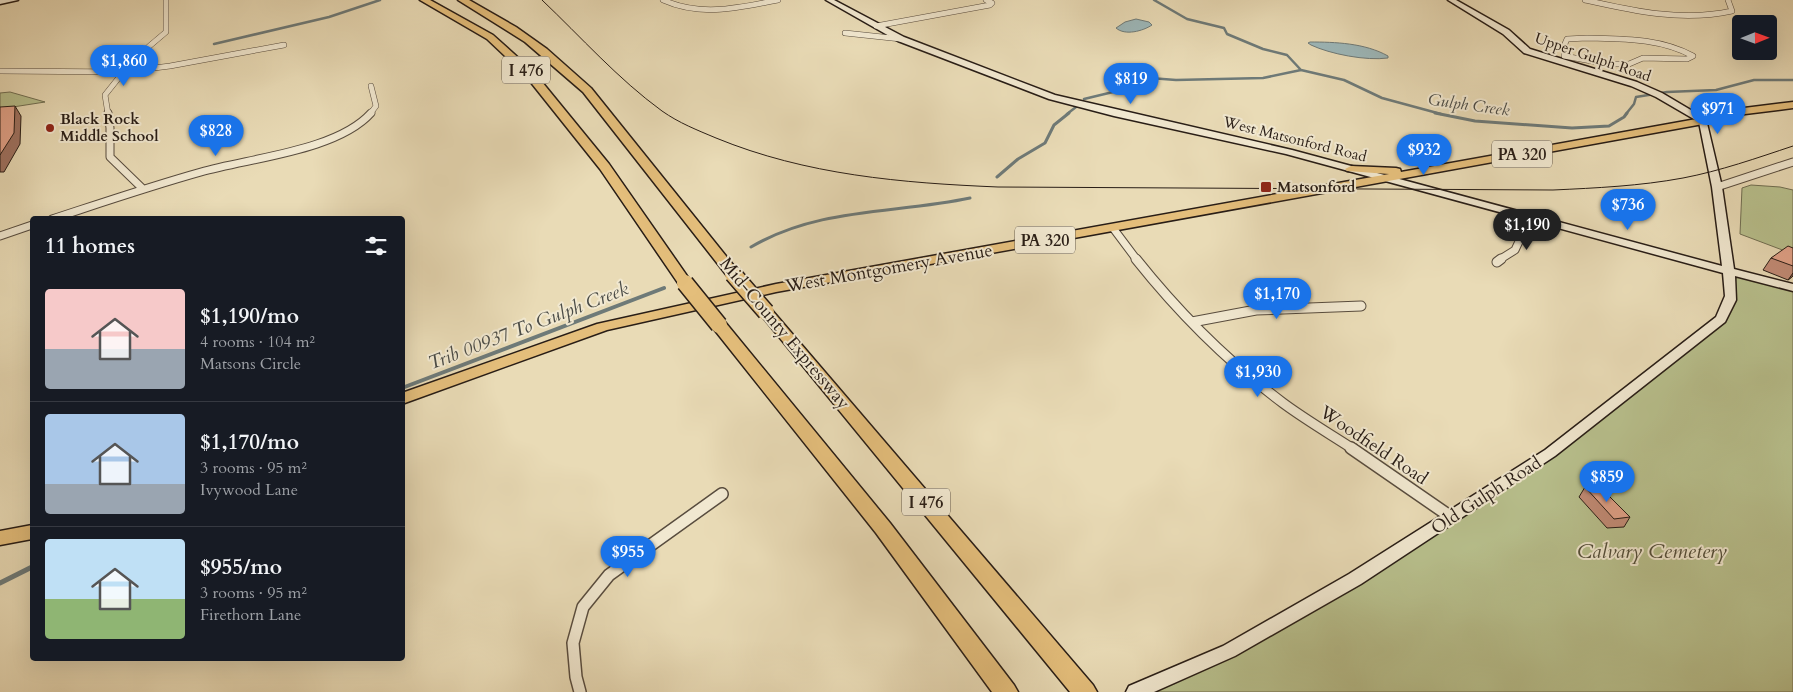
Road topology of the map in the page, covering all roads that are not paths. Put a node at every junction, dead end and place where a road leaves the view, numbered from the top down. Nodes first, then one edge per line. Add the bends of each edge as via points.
1 (15, 0) edge
2 (166, 0) edge
3 (424, 0) edge
4 (462, 0) edge
5 (664, 0) edge
6 (778, 0) edge
7 (830, 0) edge
8 (986, 0) edge
9 (1451, 0) edge
10 (1585, 0) edge
11 (1728, 0) edge
12 (0, 2) edge
13 (876, 26) junction
14 (845, 33) dead end
15 (901, 39) junction
16 (284, 45) dead end
17 (1564, 56) junction
18 (1554, 60) junction
19 (0, 71) edge
20 (122, 72) junction
21 (371, 86) dead end
22 (1793, 105) edge
23 (1703, 121) junction
24 (1793, 162) edge
25 (1350, 169) junction
26 (1430, 170) junction
27 (1386, 178) junction
28 (1717, 187) junction
29 (143, 189) junction
30 (61, 216) edge
31 (1530, 218) junction
32 (30, 226) edge
33 (1113, 228) junction
34 (0, 236) edge
35 (1497, 262) dead end
36 (1728, 271) junction
37 (1793, 288) edge
38 (702, 304) junction
39 (1361, 306) dead end
40 (1192, 322) junction
41 (405, 398) edge
42 (722, 494) dead end
43 (1451, 517) junction
44 (30, 532) edge
45 (0, 538) edge
46 (1140, 690) edge
47 (580, 692) edge
48 (1006, 692) edge
49 (1085, 692) edge

1 - 12 street
2 - 20 street via 166,32
3 - 38 highway, I 476, bridge via 490,36 529,73 605,168
4 - 49 highway, Mid-County Expressway / I 476, bridge via 537,46 587,90 734,274
5 - 6 street via 685,9 713,11
7 - 13 street, West Matsonford Road
8 - 13 street via 992,3
9 - 18 street, Upper Gulph Road via 1506,32 1527,51
10 - 11 street via 1679,16 1715,16 1732,10
13 - 15 street, West Matsonford Road
14 - 15 street
15 - 25 street, West Matsonford Road via 1069,102 1223,136
16 - 20 street
17 - 17 street via 1615,64 1629,64 1643,58 1687,59 1693,56 1664,43 1587,38 1567,39
17 - 18 street
18 - 23 street, Upper Gulph Road via 1595,70 1656,94
19 - 20 street
20 - 29 street via 104,95 110,128 110,158
21 - 29 street via 376,106 362,122 348,130 316,143
22 - 23 main road, PA 320 via 1736,112
23 - 26 main road, PA 320
23 - 28 street, Old Gulph Road
24 - 28 street
25 - 26 main road
25 - 27 street, West Matsonford Road
26 - 27 main road, PA 320
27 - 31 street, West Matsonford Road
27 - 33 main road, West Montgomery Avenue / PA 320
28 - 36 street, Old Gulph Road
29 - 30 street
31 - 35 street via 1515,250
31 - 36 street, West Matsonford Road
32 - 34 street
33 - 38 main road, West Montgomery Avenue / PA 320
33 - 40 street, Woodfield Road via 1137,262
36 - 37 street, West Matsonford Road
36 - 43 street, Old Gulph Road via 1731,299 1721,319 1550,453
38 - 41 main road, West Montgomery Avenue / PA 320 via 602,327
38 - 48 highway, I 476, bridge via 882,528
39 - 40 street via 1256,310
40 - 43 street, Woodfield Road via 1282,402
42 - 47 street via 609,576 584,607 573,643
43 - 46 street, Old Gulph Road via 1355,579 1229,651
44 - 45 main road

